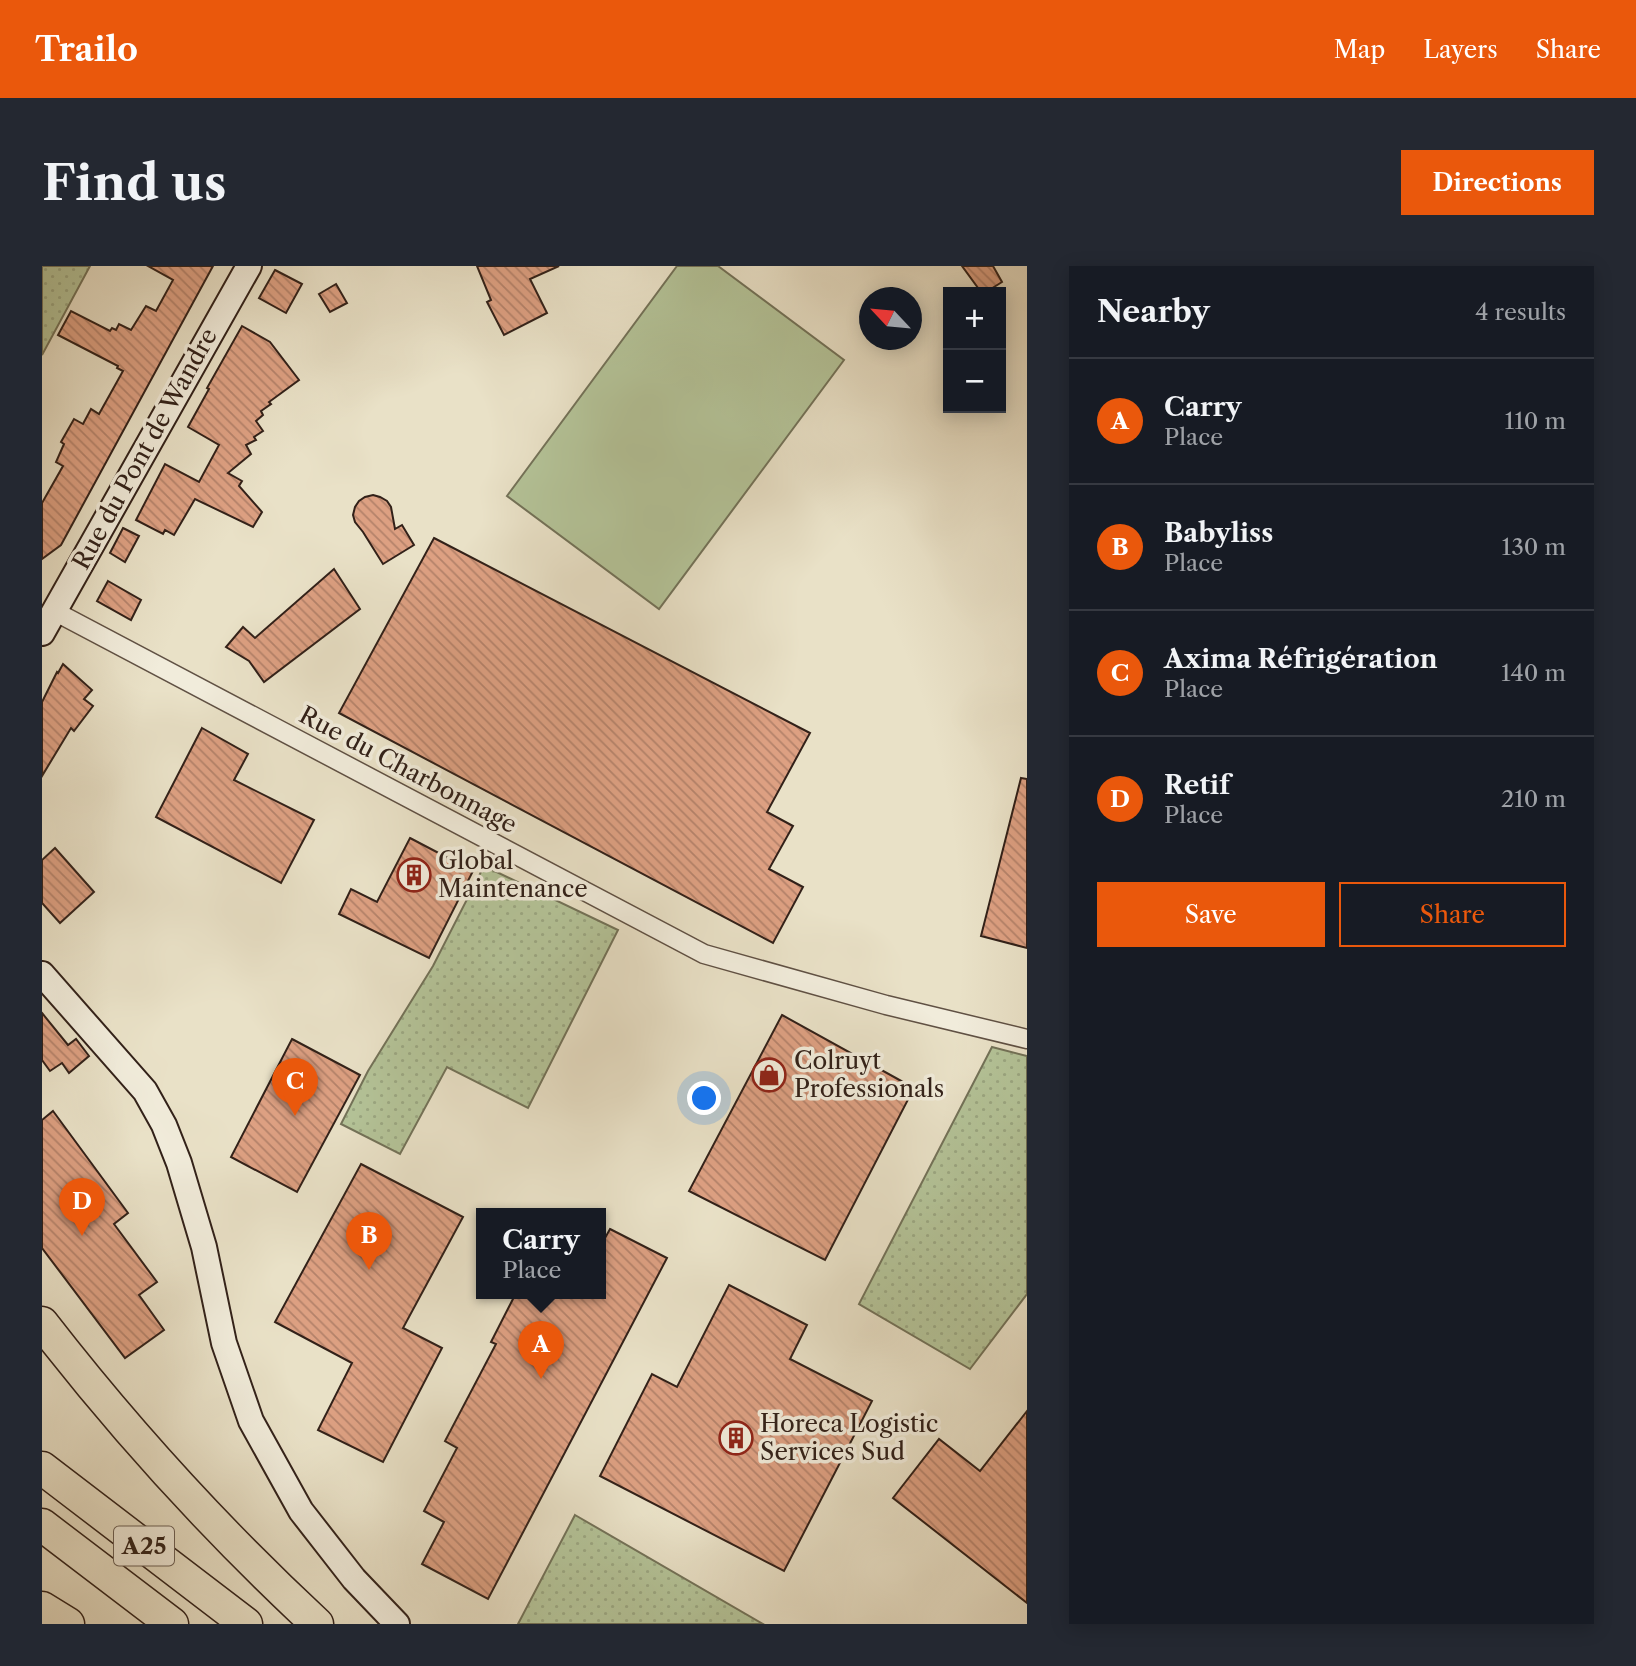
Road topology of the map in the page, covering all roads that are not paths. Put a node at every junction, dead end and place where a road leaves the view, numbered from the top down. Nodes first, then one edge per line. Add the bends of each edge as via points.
1 (249, 266) edge
2 (54, 611) junction
3 (42, 633) edge
4 (42, 974) edge
5 (1027, 1040) edge
6 (42, 1323) edge
7 (42, 1468) edge
8 (42, 1525) edge
9 (42, 1608) edge
10 (68, 1624) edge
11 (172, 1624) edge
12 (246, 1624) edge
13 (317, 1624) edge
14 (397, 1624) edge

1 - 2 main road, Rue du Pont de Wandre
2 - 3 main road, Rue du Pont de Wandre
2 - 5 street, Rue du Charbonnage via 704,954
4 - 14 main road via 145,1091 164,1125 204,1247 224,1343 251,1421 302,1511 354,1579
6 - 13 highway, A25 via 192,1499
7 - 12 highway, A25
8 - 11 highway, A25
9 - 10 highway

